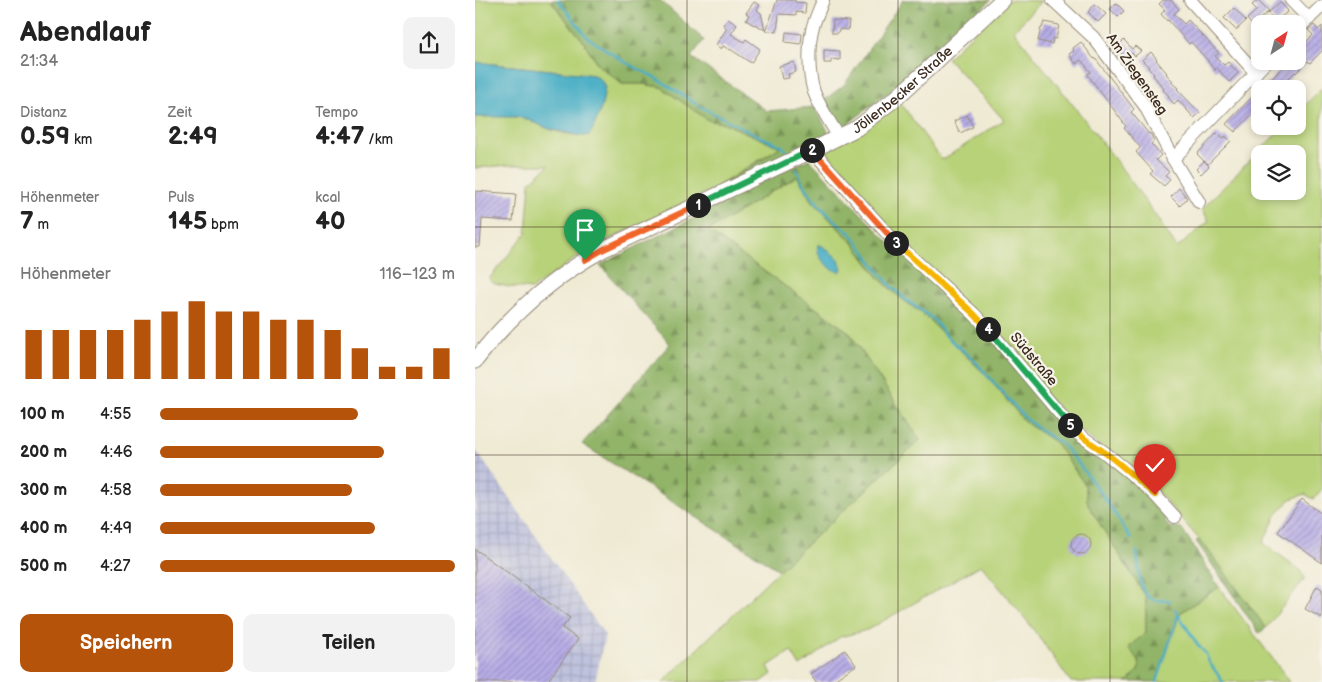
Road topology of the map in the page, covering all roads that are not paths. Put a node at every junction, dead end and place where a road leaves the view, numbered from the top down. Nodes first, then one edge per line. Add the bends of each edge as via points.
1 (823, 0) edge
2 (1002, 0) edge
3 (1053, 0) edge
4 (1190, 0) edge
5 (1291, 0) edge
6 (1322, 6) edge
7 (1309, 19) junction
8 (1306, 22) edge
9 (1259, 70) edge
10 (1256, 73) junction
11 (839, 137) junction
12 (812, 150) junction
13 (1173, 159) junction
14 (1199, 202) dead end
15 (475, 361) edge
16 (1175, 517) dead end

1 - 11 street via 813,28 809,60 811,79 821,108
2 - 11 main road, Jöllenbecker Straße via 896,98 857,128
3 - 13 street, Am Ziegensteg via 1094,38 1145,106
4 - 10 street
5 - 7 street
6 - 7 street
7 - 8 street
9 - 10 street
10 - 13 street
11 - 12 main road, Jöllenbecker Straße
12 - 15 main road, Jöllenbecker Straße via 604,249 572,268 522,308
12 - 16 street, Südstraße via 894,242 992,333 1074,431 1130,473
13 - 14 street, Am Ziegensteg

